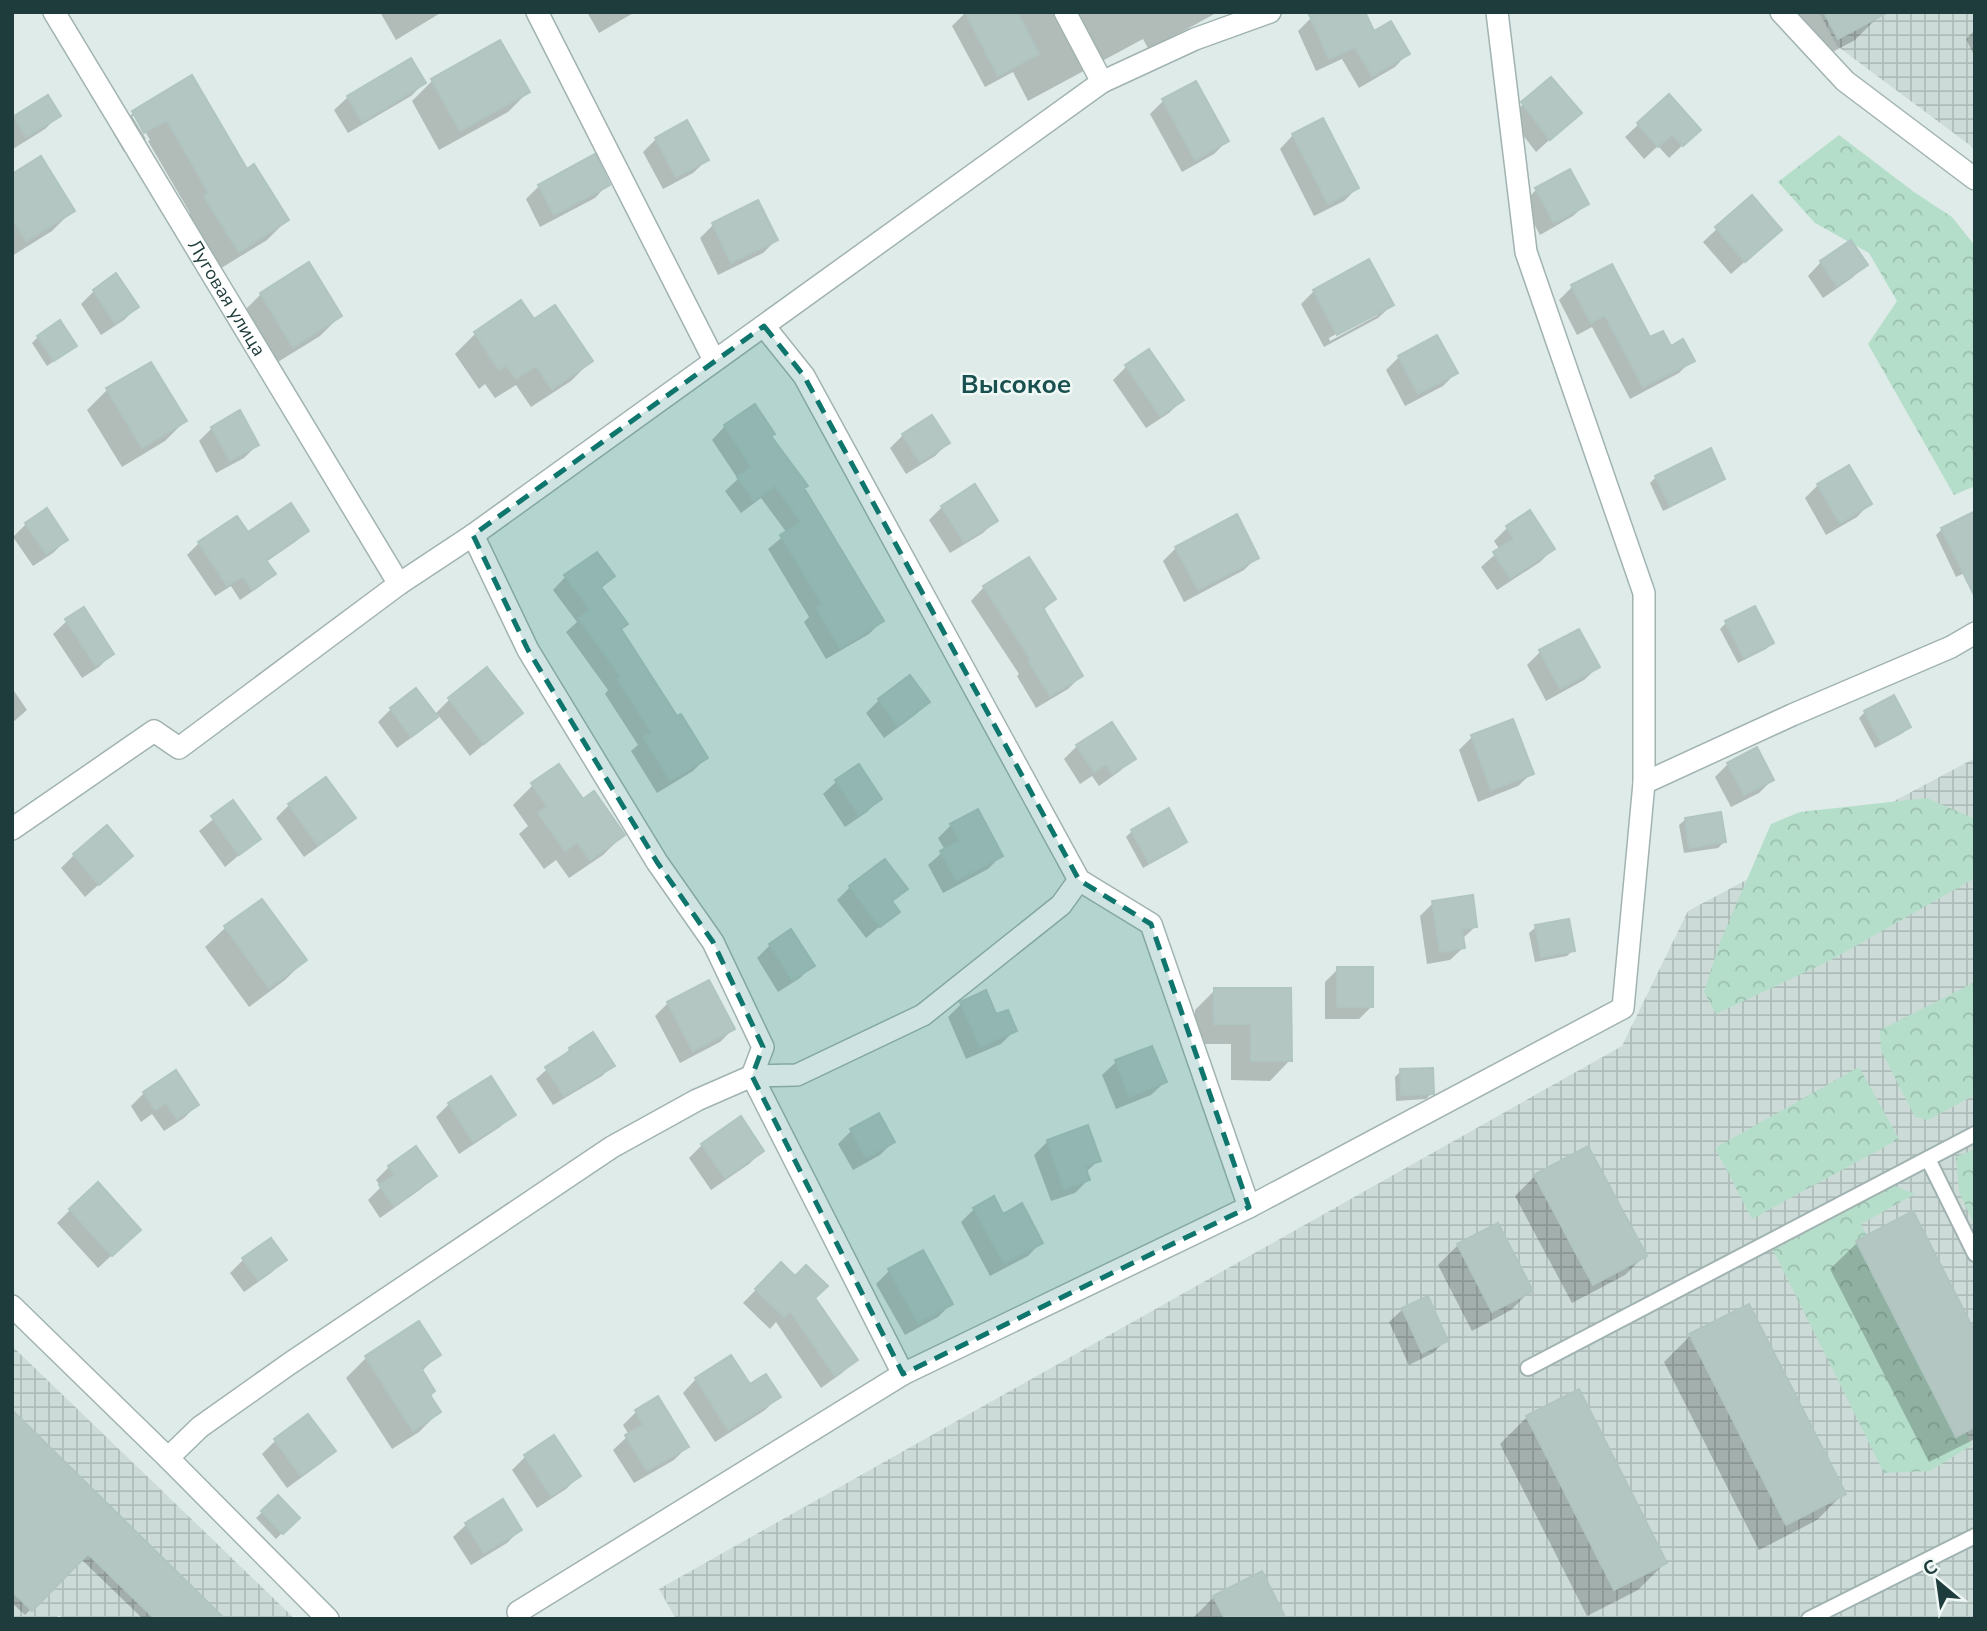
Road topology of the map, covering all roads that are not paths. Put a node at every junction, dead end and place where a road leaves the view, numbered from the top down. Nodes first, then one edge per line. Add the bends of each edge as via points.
1 (54, 12) edge
2 (537, 12) edge
3 (1065, 12) edge
4 (1270, 12) edge
5 (1497, 12) edge
6 (1781, 12) edge
7 (1102, 82) junction
8 (1975, 179) edge
9 (764, 326) junction
10 (714, 360) junction
11 (473, 535) junction
12 (399, 584) junction
13 (1975, 633) edge
14 (1644, 783) junction
15 (12, 829) edge
16 (1079, 880) junction
17 (752, 1076) junction
18 (1975, 1134) edge
19 (1928, 1159) junction
20 (1249, 1207) junction
21 (1975, 1254) edge
22 (12, 1306) edge
23 (1528, 1368) dead end
24 (903, 1374) junction
25 (168, 1458) junction
26 (1975, 1536) edge
27 (518, 1612) dead end
28 (328, 1619) edge
29 (1809, 1619) edge

1 - 12 street, Луговая улица
2 - 10 street
3 - 7 street
4 - 7 street via 1195,39
5 - 14 street via 1526,252 1644,593
6 - 8 street via 1844,80
7 - 9 street
9 - 10 street
9 - 16 street via 804,376
10 - 11 street
11 - 12 street
11 - 17 street via 528,650 657,862 713,942 763,1047
12 - 15 street via 179,748 154,731
13 - 14 street via 1951,648
14 - 20 street via 1623,1008
16 - 17 street via 1061,905 923,1015 797,1075
16 - 20 street via 1151,924
17 - 24 street
17 - 25 street via 612,1147 289,1364 200,1427
18 - 19 lane
19 - 21 lane
19 - 23 lane
20 - 24 street
22 - 25 street
24 - 27 street
25 - 28 street
26 - 29 lane

